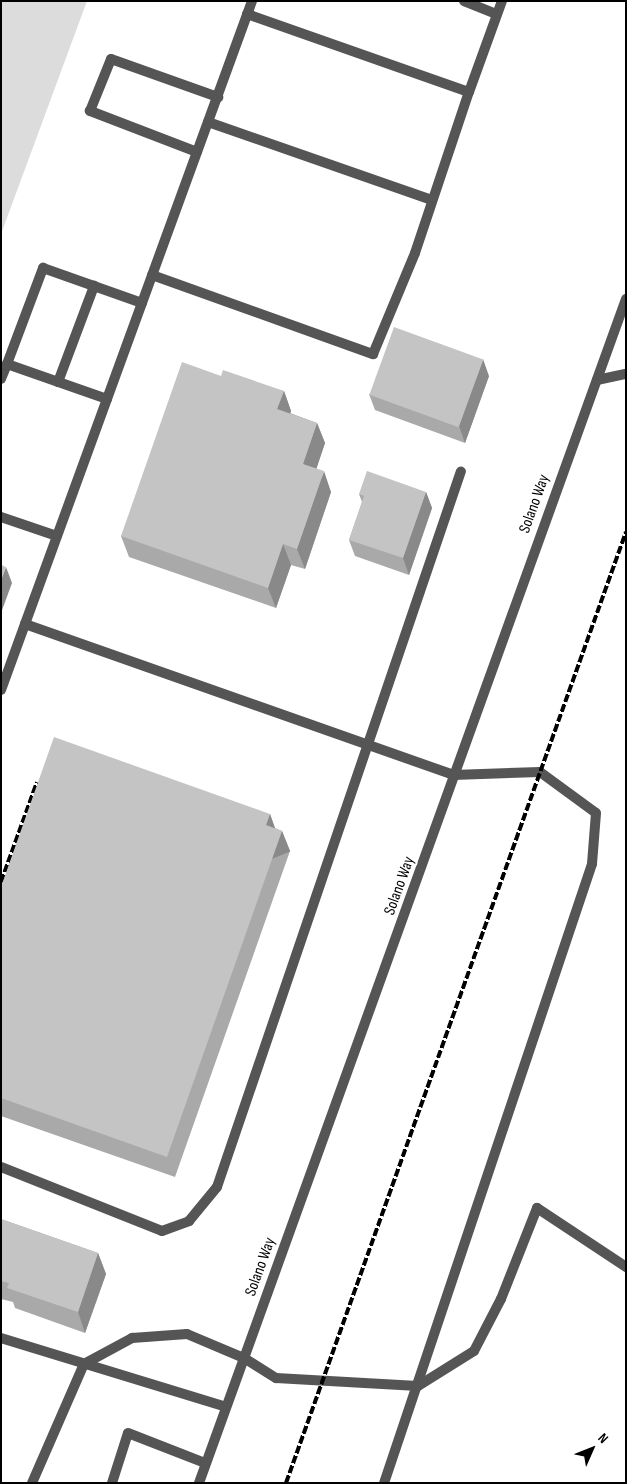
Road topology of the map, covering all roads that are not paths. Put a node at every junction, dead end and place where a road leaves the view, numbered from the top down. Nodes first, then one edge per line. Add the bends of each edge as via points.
1 (252, 1) edge
2 (464, 1) edge
3 (502, 1) edge
4 (248, 14) junction
5 (497, 14) junction
6 (469, 92) junction
7 (218, 96) junction
8 (208, 122) junction
9 (197, 152) junction
10 (432, 200) junction
11 (152, 275) junction
12 (94, 286) junction
13 (626, 299) edge
14 (142, 304) junction
15 (6, 364) junction
16 (626, 374) edge
17 (1, 379) edge
18 (597, 380) junction
19 (58, 382) junction
20 (107, 399) junction
21 (461, 471) dead end
22 (1, 517) edge
23 (57, 536) junction
24 (25, 624) junction
25 (1, 689) edge
26 (367, 744) junction
27 (452, 774) junction
28 (1, 1167) edge
29 (626, 1267) edge
30 (1, 1338) edge
31 (244, 1358) junction
32 (84, 1364) junction
33 (418, 1386) junction
34 (226, 1407) junction
35 (205, 1463) junction
36 (32, 1483) edge
37 (112, 1483) edge
38 (199, 1483) edge
39 (384, 1483) edge

1 - 4 street
2 - 5 street
3 - 5 street
4 - 6 street
4 - 7 street
5 - 6 street
6 - 10 street
7 - 8 street
7 - 9 street via 110,59 90,111
8 - 9 street
8 - 10 street
9 - 11 street
10 - 11 street via 415,253 373,354
11 - 14 street
12 - 14 street
12 - 15 street via 43,268
12 - 19 street
13 - 18 street, Solano Way
14 - 20 street
15 - 17 street
15 - 19 street
16 - 18 street
18 - 27 street, Solano Way
19 - 20 street
20 - 23 street
21 - 26 street
22 - 23 street
23 - 24 street
24 - 25 street
24 - 26 street
26 - 27 street
26 - 28 street via 217,1187 189,1221 162,1231
27 - 31 street, Solano Way via 428,852
27 - 33 street via 540,772 596,813 592,864
29 - 33 street via 537,1208 501,1299 474,1350
30 - 32 street
31 - 32 street via 187,1334 132,1338
31 - 33 street via 276,1378
31 - 34 street, Solano Way
32 - 34 street
32 - 36 street
33 - 39 street
34 - 35 street, Solano Way
35 - 37 street via 128,1433
35 - 38 street, Solano Way

